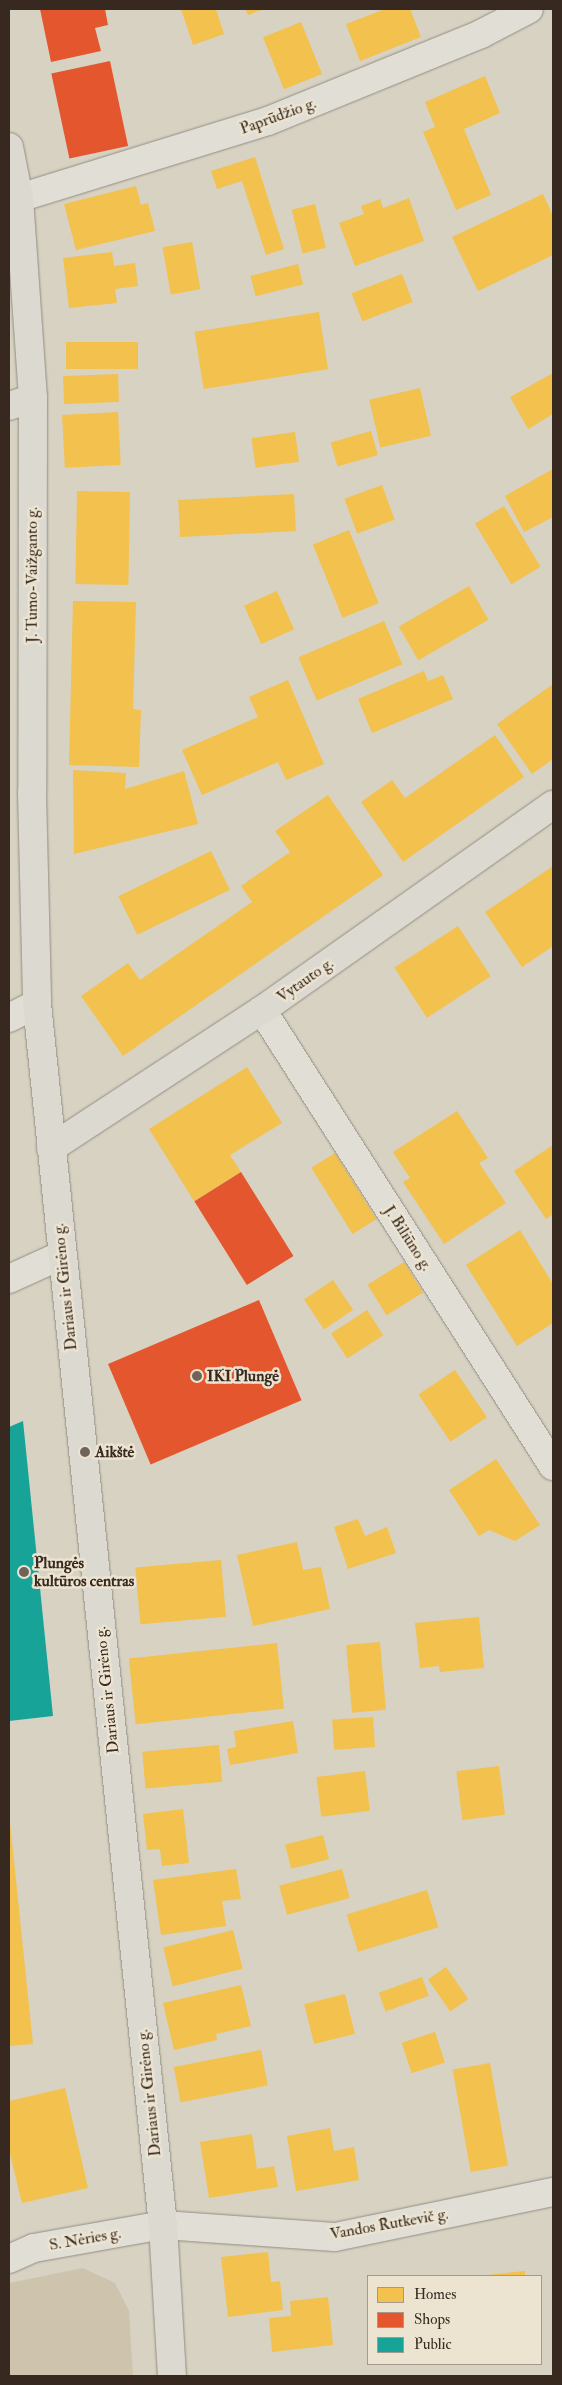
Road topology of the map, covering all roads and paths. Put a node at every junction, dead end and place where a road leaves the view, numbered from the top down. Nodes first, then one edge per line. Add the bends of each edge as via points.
1 (529, 9) edge
2 (9, 147) edge
3 (19, 198) junction
4 (21, 402) edge
5 (553, 804) edge
6 (38, 1004) junction
7 (262, 1010) junction
8 (9, 1018) edge
9 (51, 1148) junction
10 (62, 1255) junction
11 (9, 1279) edge
12 (553, 1466) edge
13 (553, 2192) edge
14 (163, 2225) junction
15 (9, 2259) edge
16 (171, 2372) edge

1 - 3 street, Paprūdžio g. via 481,34 268,122
2 - 3 main road, J. Tumo-Vaižganto g.
3 - 4 main road, J. Tumo-Vaižganto g.
4 - 6 main road, J. Tumo-Vaižganto g.
5 - 7 main road, Vytauto g.
6 - 8 street
6 - 9 main road, Dariaus ir Girėno g.
7 - 9 main road, Vytauto g.
7 - 12 street, J. Biliūno g.
9 - 10 main road, Dariaus ir Girėno g.
10 - 11 street
10 - 14 main road, Dariaus ir Girėno g.
13 - 14 street, Vandos Rutkevič g. via 335,2237
14 - 15 street, S. Nėries g. via 34,2248
14 - 16 main road, Dariaus ir Girėno g.

